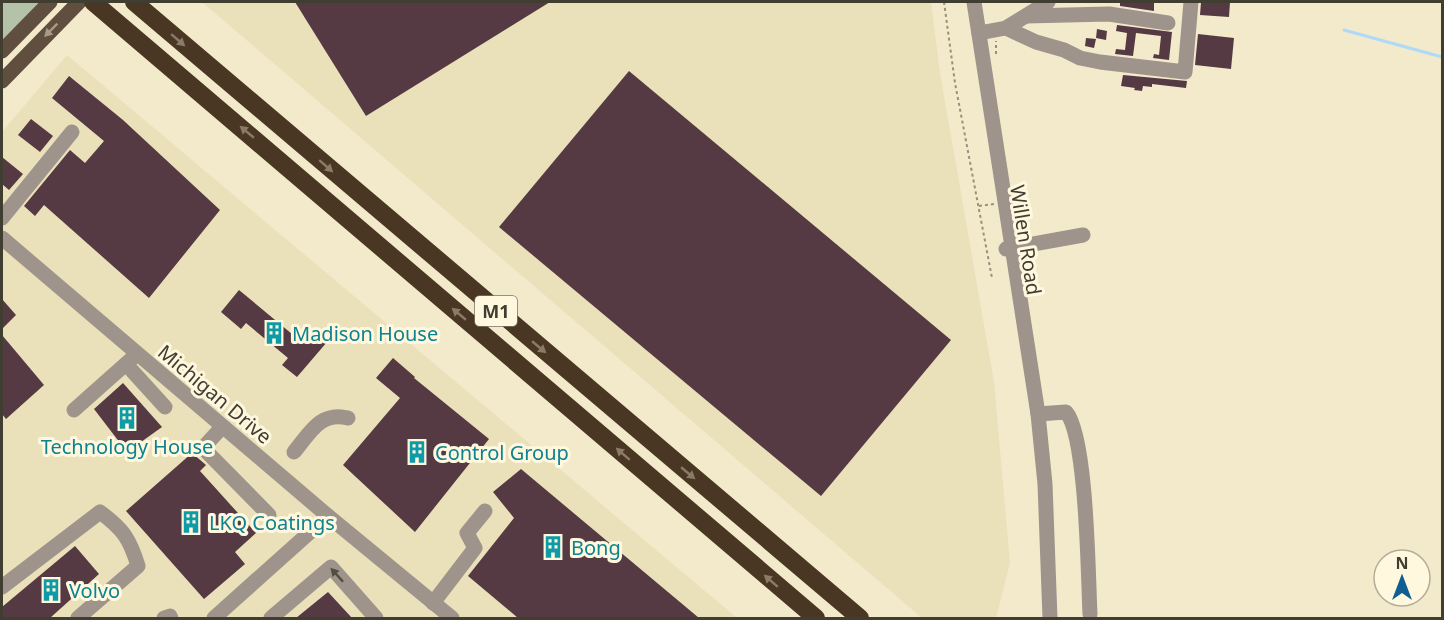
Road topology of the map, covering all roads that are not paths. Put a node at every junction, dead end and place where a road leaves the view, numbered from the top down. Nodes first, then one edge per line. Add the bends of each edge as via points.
1 (50, 2) edge
2 (79, 2) edge
3 (93, 2) edge
4 (134, 2) edge
5 (967, 2) edge
6 (974, 2) edge
7 (1048, 2) edge
8 (1191, 2) edge
9 (1026, 16) junction
10 (1168, 23) dead end
11 (1006, 28) junction
12 (979, 33) junction
13 (4, 49) edge
14 (2, 81) edge
15 (72, 132) dead end
16 (2, 218) edge
17 (1083, 235) dead end
18 (2, 238) edge
19 (1010, 248) junction
20 (131, 359) junction
21 (165, 406) dead end
22 (74, 410) dead end
23 (1038, 414) junction
24 (348, 418) dead end
25 (222, 427) junction
26 (276, 472) junction
27 (1045, 484) junction
28 (486, 511) dead end
29 (268, 515) dead end
30 (328, 516) junction
31 (2, 587) edge
32 (433, 603) junction
33 (1090, 614) dead end
34 (78, 618) edge
35 (164, 618) edge
36 (171, 618) edge
37 (214, 618) edge
38 (271, 618) edge
39 (376, 618) edge
40 (452, 618) edge
41 (816, 618) edge
42 (860, 618) edge
43 (1050, 618) edge

1 - 13 main road
2 -> 14 main road
41 -> 3 highway, M1
4 -> 42 highway, M1
5 - 19 street, Willen Road
6 - 12 street, Willen Road
7 - 9 street
8 - 11 street via 1185,72 1080,58
9 - 10 street via 1109,14
9 - 11 street
11 - 12 street
12 - 19 street, Willen Road
15 - 16 street
17 - 19 street
18 - 20 street, Michigan Drive via 76,303
19 - 23 street, Willen Road
19 - 27 street, Willen Road via 1032,417
20 - 21 street
20 - 22 street
20 - 25 street, Michigan Drive
23 - 27 street, Willen Road
23 - 33 street via 1066,412 1078,440
24 - 26 street via 327,417
25 - 26 street, Michigan Drive
25 - 29 street via 203,448
26 - 30 street, Michigan Drive
27 - 43 street, Willen Road
28 - 32 street via 467,533 475,548
30 - 32 street, Michigan Drive
30 - 37 street
31 - 34 street via 100,512 131,543 138,566
32 - 40 street, Michigan Drive
35 - 36 street
39 -> 38 street via 331,567

